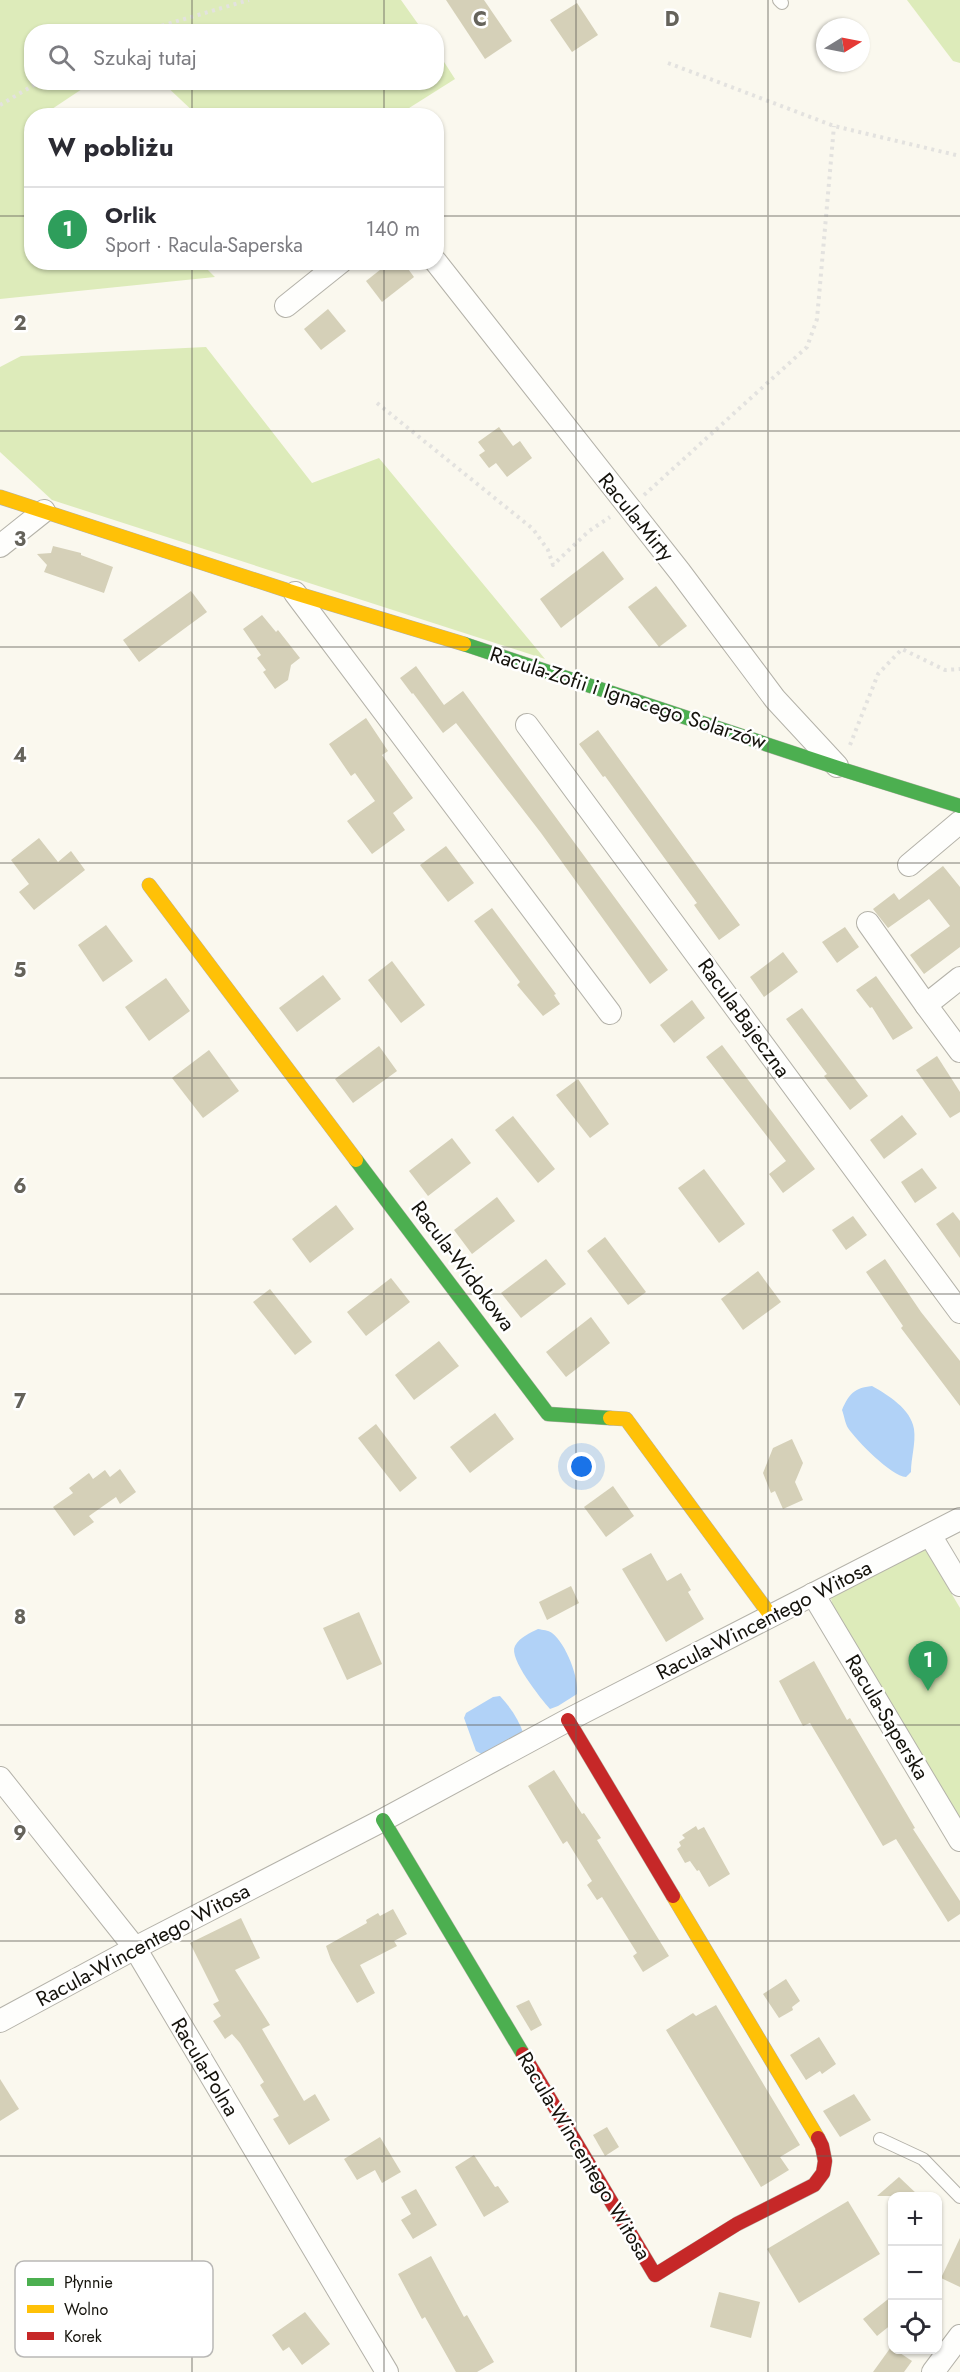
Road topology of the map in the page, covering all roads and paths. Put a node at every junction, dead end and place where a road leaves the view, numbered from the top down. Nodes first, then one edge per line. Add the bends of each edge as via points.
1 (249, 0) edge
2 (167, 24) edge
3 (668, 63) dead end
4 (25, 90) edge
5 (0, 105) edge
6 (834, 126) junction
7 (960, 156) edge
8 (331, 270) edge
9 (442, 270) edge
10 (286, 306) dead end
11 (377, 403) dead end
12 (0, 497) edge
13 (626, 506) junction
14 (44, 511) junction
15 (0, 546) edge
16 (295, 593) junction
17 (960, 669) edge
18 (527, 725) dead end
19 (841, 769) junction
20 (960, 806) edge
21 (960, 822) edge
22 (909, 865) dead end
23 (149, 885) dead end
24 (868, 923) dead end
25 (960, 978) edge
26 (926, 1005) junction
27 (610, 1013) dead end
28 (960, 1052) edge
29 (960, 1312) edge
30 (960, 1520) edge
31 (930, 1535) junction
32 (960, 1585) edge
33 (813, 1594) junction
34 (771, 1616) junction
35 (568, 1720) junction
36 (0, 1778) edge
37 (382, 1820) junction
38 (960, 1840) edge
39 (135, 1948) junction
40 (0, 2021) edge
41 (880, 2139) dead end
42 (960, 2197) edge
43 (960, 2336) edge
44 (387, 2372) edge
45 (933, 2372) edge

1 - 2 path
3 - 6 path
4 - 5 path
6 - 7 path
6 - 13 path via 817,319 807,347 651,490
8 - 10 street
9 - 13 street, Racula-Mirty
11 - 13 path via 533,529 553,565 589,531
12 - 14 street, Racula-Zofii i Ignacego Solarzów
13 - 19 street, Racula-Mirty via 776,699
14 - 15 street
14 - 16 street, Racula-Zofii i Ignacego Solarzów
16 - 19 street, Racula-Zofii i Ignacego Solarzów via 508,657
16 - 27 street
17 - 19 path via 945,670 902,649 878,674
18 - 29 street, Racula-Bajeczna
19 - 20 street, Racula-Zofii i Ignacego Solarzów
21 - 22 street
23 - 34 street, Racula-Widokowa via 548,1414 626,1419
24 - 26 street
25 - 26 street
26 - 28 street
30 - 31 street, Racula-Wincentego Witosa
31 - 32 street
31 - 33 street, Racula-Wincentego Witosa
33 - 34 street, Racula-Wincentego Witosa
33 - 38 street, Racula-Saperska
34 - 35 street, Racula-Wincentego Witosa
35 - 37 street, Racula-Wincentego Witosa
35 - 37 street, Racula-Wincentego Witosa via 822,2146 825,2160 823,2173 814,2185 738,2224 655,2275
36 - 39 street, Racula-Polna
37 - 39 street, Racula-Wincentego Witosa
39 - 40 street, Racula-Wincentego Witosa
39 - 44 street, Racula-Polna
41 - 42 lane via 923,2159
43 - 45 street

